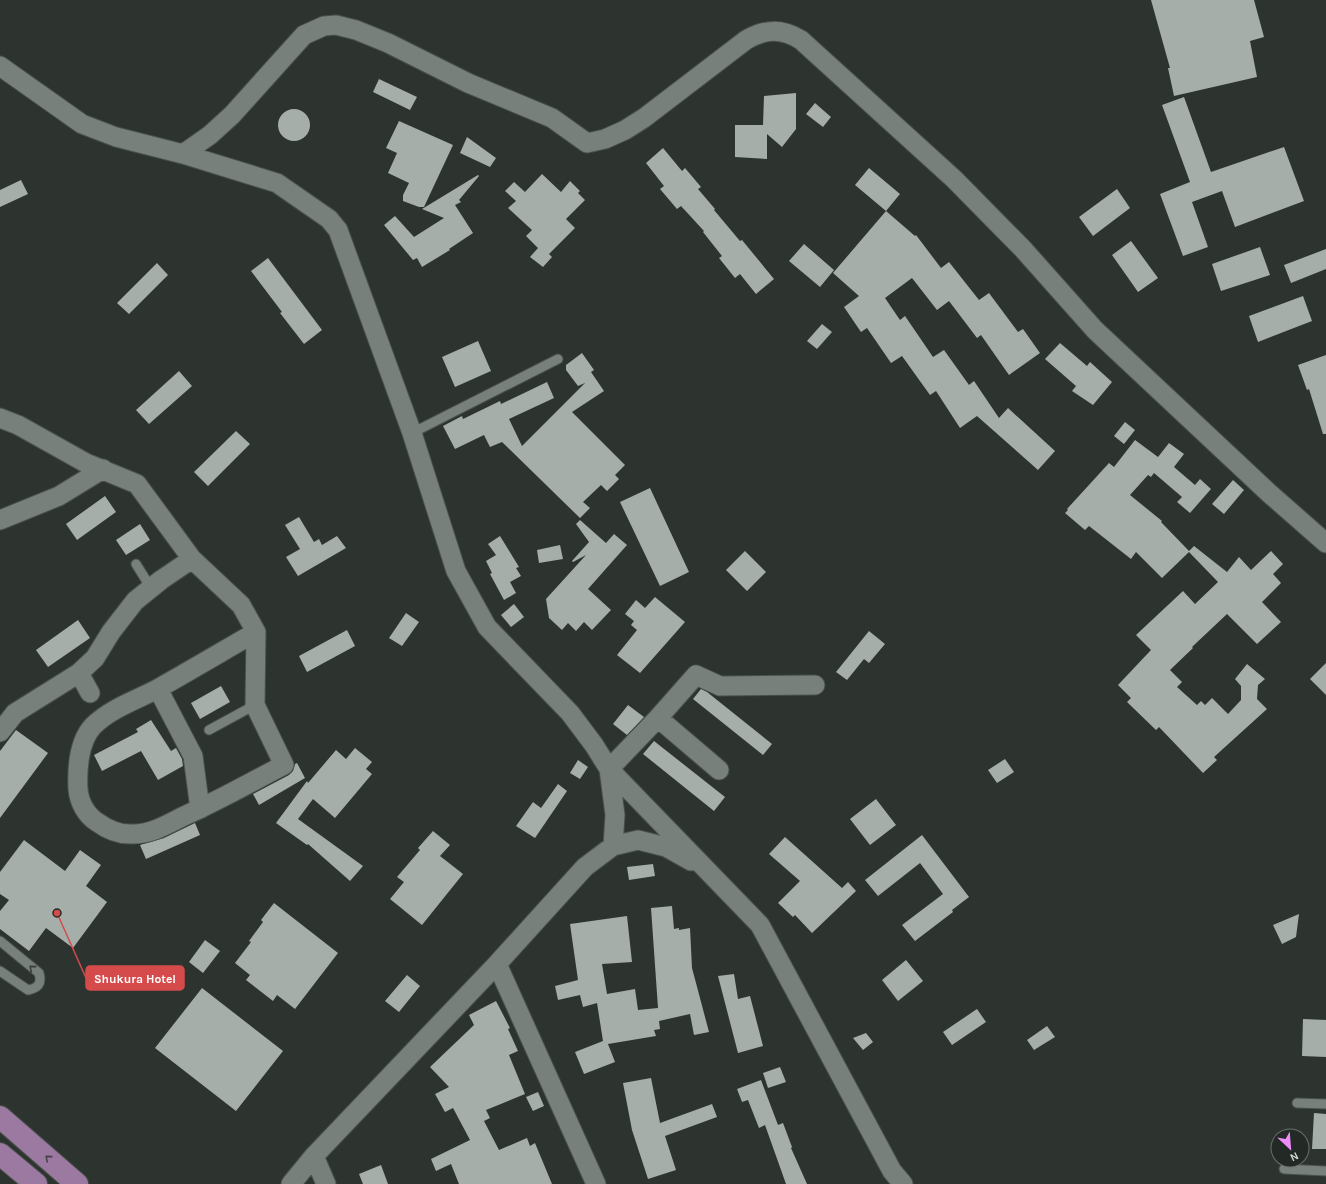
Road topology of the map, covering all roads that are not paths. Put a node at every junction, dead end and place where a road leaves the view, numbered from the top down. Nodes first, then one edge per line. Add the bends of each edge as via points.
1 (0, 66) edge
2 (183, 154) junction
3 (558, 359) dead end
4 (0, 418) edge
5 (412, 433) junction
6 (103, 469) junction
7 (0, 520) edge
8 (1326, 543) edge
9 (192, 559) junction
10 (136, 564) dead end
11 (151, 588) junction
12 (256, 632) junction
13 (79, 673) junction
14 (815, 685) dead end
15 (158, 689) junction
16 (90, 693) dead end
17 (255, 705) junction
18 (658, 718) junction
19 (209, 730) dead end
20 (0, 732) edge
21 (609, 769) junction
22 (719, 770) dead end
23 (200, 809) junction
24 (613, 846) junction
25 (708, 871) junction
26 (0, 941) edge
27 (497, 964) junction
28 (0, 971) edge
29 (1297, 1103) dead end
30 (1326, 1104) edge
31 (0, 1117) edge
32 (0, 1154) edge
33 (314, 1156) junction
34 (1284, 1169) dead end
35 (1326, 1171) edge
36 (36, 1184) edge
37 (77, 1184) edge
38 (290, 1184) edge
39 (326, 1184) edge
40 (596, 1184) edge
41 (903, 1184) edge

1 - 2 street via 82,124 116,137
2 - 5 street via 277,183 329,219 338,230
2 - 8 street via 232,115 304,35 324,26 336,25 356,30 388,43 468,83 552,118 587,143 605,139 644,118 754,35 774,31 793,35 954,179 1023,249 1095,330
3 - 5 lane
4 - 6 street via 18,425 86,463
5 - 21 street via 456,571 487,627 570,712
6 - 7 street via 59,496
6 - 9 street via 137,484
9 - 11 street
9 - 12 street via 241,605
10 - 11 lane
11 - 13 street via 135,600 95,658
12 - 15 street
12 - 17 street
13 - 16 street
13 - 20 street via 15,713
14 - 18 street via 720,686 696,675
15 - 23 street via 193,756
15 - 23 street via 99,720 88,732 80,764 80,800 94,820 113,832 124,834 152,831
17 - 19 lane
17 - 23 street via 284,765
18 - 21 street
18 - 22 street
21 - 24 street via 615,815
21 - 25 street
24 - 25 street via 638,840 666,847
24 - 27 street via 585,867
25 - 41 street via 760,925 892,1172
28 -> 26 lane via 28,990 34,989 41,979 39,973
27 - 33 street
27 - 40 street
29 - 30 lane
37 -> 31 highway
32 - 36 highway
33 - 38 street
33 - 39 street
34 - 35 lane

